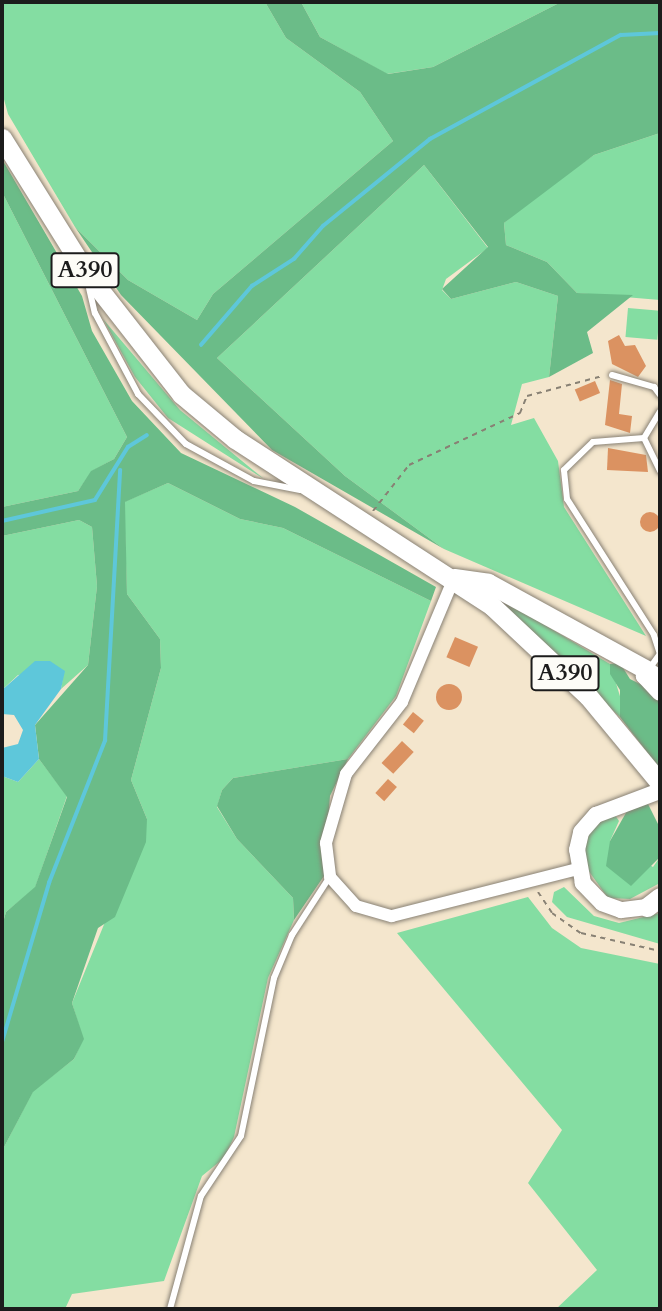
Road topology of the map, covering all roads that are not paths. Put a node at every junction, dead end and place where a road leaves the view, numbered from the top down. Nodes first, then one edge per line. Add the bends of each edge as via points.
1 (2, 138) edge
2 (85, 271) junction
3 (612, 375) road end
4 (660, 396) edge
5 (660, 411) edge
6 (644, 438) junction
7 (660, 471) edge
8 (319, 494) junction
9 (454, 578) junction
10 (654, 674) edge
11 (660, 693) edge
12 (660, 783) edge
13 (660, 791) edge
14 (578, 869) junction
15 (330, 877) junction
16 (656, 904) edge
17 (170, 1309) edge

1 - 2 highway, A390
2 - 8 highway, A390 via 181,394 234,439
2 - 8 lane via 95,313 138,394 186,444 254,481
3 - 4 lane via 654,387
5 - 6 lane
6 - 7 lane
6 - 10 lane via 593,442 564,470 568,499 654,635 660,654
8 - 9 highway, A390
9 - 10 highway via 488,583
9 - 12 highway, A390 via 561,668
9 - 15 street via 402,702 346,774 326,843
10 - 11 street via 646,684
13 - 14 street via 621,803 584,826
14 - 15 street via 392,916 356,906
14 - 16 street via 603,904 621,910
15 - 17 lane via 292,935 274,978 241,1136 201,1196

